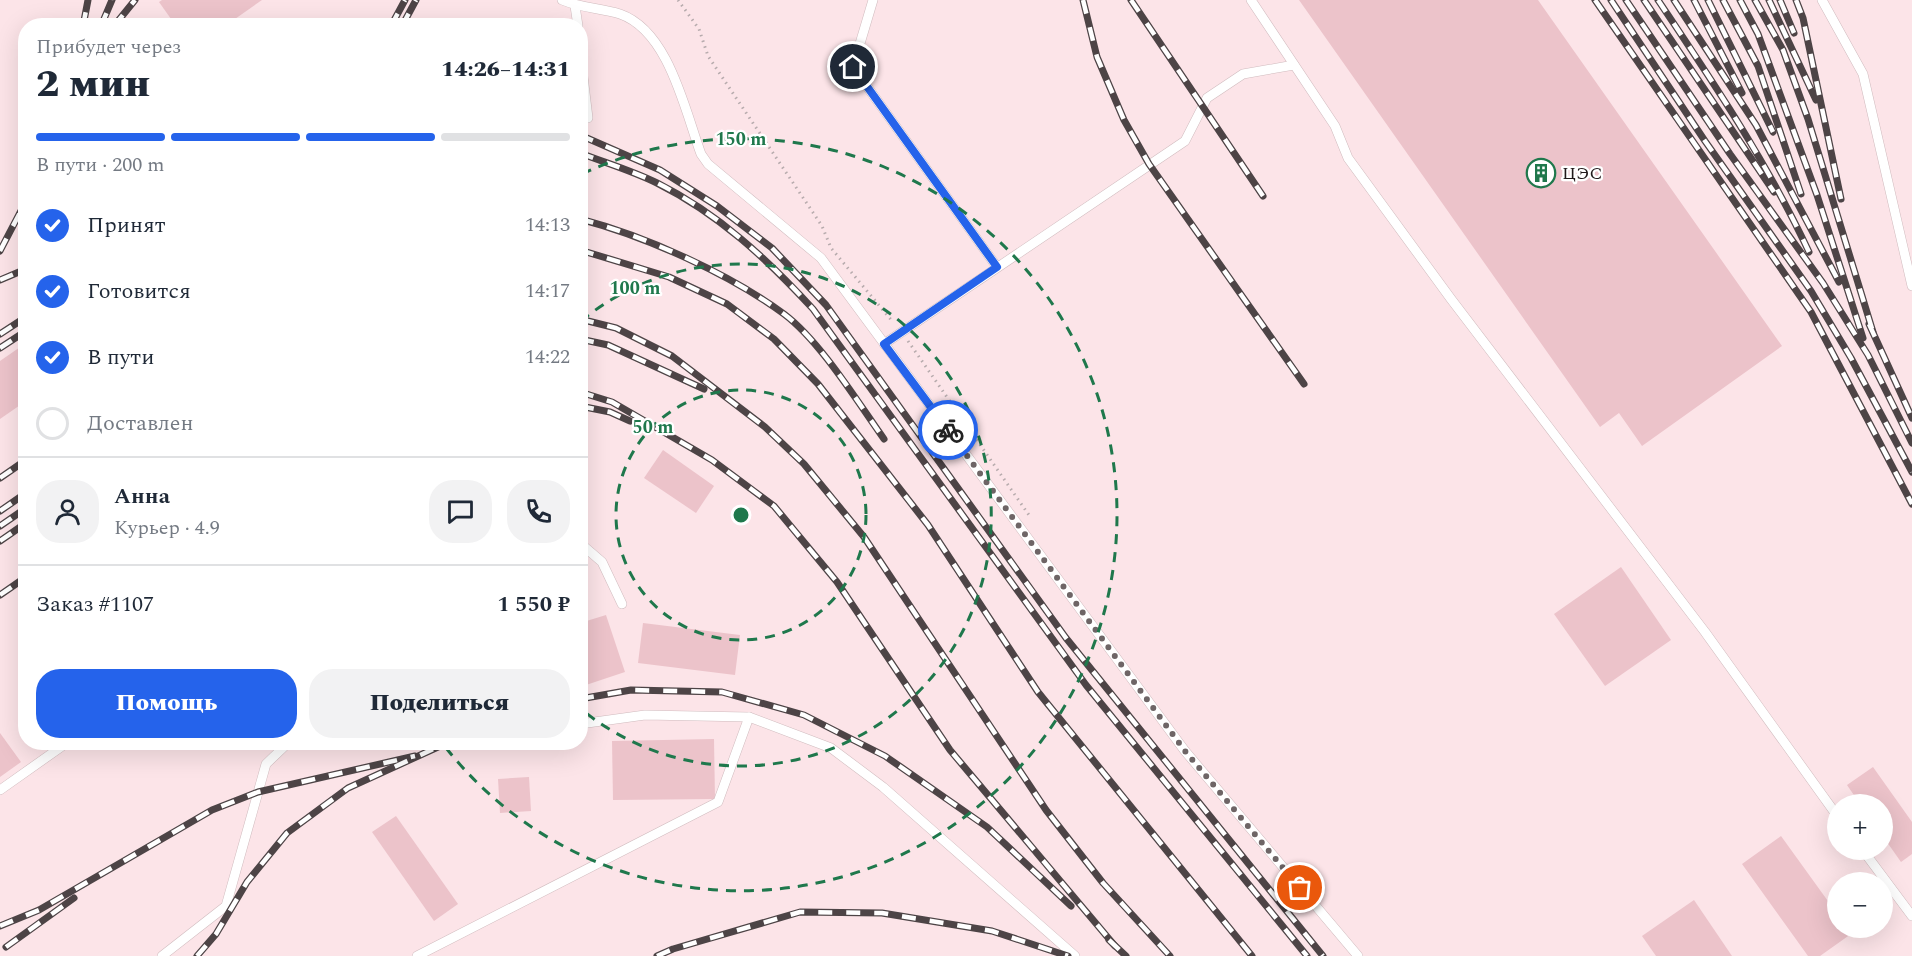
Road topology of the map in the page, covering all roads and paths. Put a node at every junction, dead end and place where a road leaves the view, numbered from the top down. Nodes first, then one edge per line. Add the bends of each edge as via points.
1 (562, 0) edge
2 (678, 0) edge
3 (873, 0) edge
4 (1251, 0) edge
5 (1822, 0) edge
6 (575, 6) junction
7 (577, 18) edge
8 (1294, 65) junction
9 (997, 267) junction
10 (1912, 286) edge
11 (901, 332) junction
12 (884, 344) junction
13 (1037, 527) dead end
14 (588, 550) edge
15 (622, 604) dead end
16 (749, 717) junction
17 (588, 723) edge
18 (57, 750) edge
19 (281, 750) edge
20 (0, 790) edge
21 (1827, 802) edge
22 (1870, 860) edge
23 (1912, 916) edge
24 (162, 956) edge
25 (417, 956) edge
26 (1075, 956) edge
27 (1358, 956) edge

1 - 6 lane
2 - 11 path via 699,29 708,56 822,226 831,248
3 - 9 lane via 853,67
4 - 8 lane
5 - 10 lane via 1863,74
6 - 7 lane
6 - 12 lane via 622,15 665,54 708,164 821,258
8 - 9 lane via 1243,74 1207,98 1185,141
8 - 21 lane via 1335,126 1348,158 1705,632
9 - 11 lane
11 - 12 lane
11 - 13 path
12 - 27 lane via 1185,751
14 - 15 lane via 602,562
16 - 17 lane via 645,715
16 - 25 lane via 718,802
16 - 26 lane via 831,748 883,787
18 - 20 lane
19 - 24 lane via 266,764 226,906
22 - 23 lane

